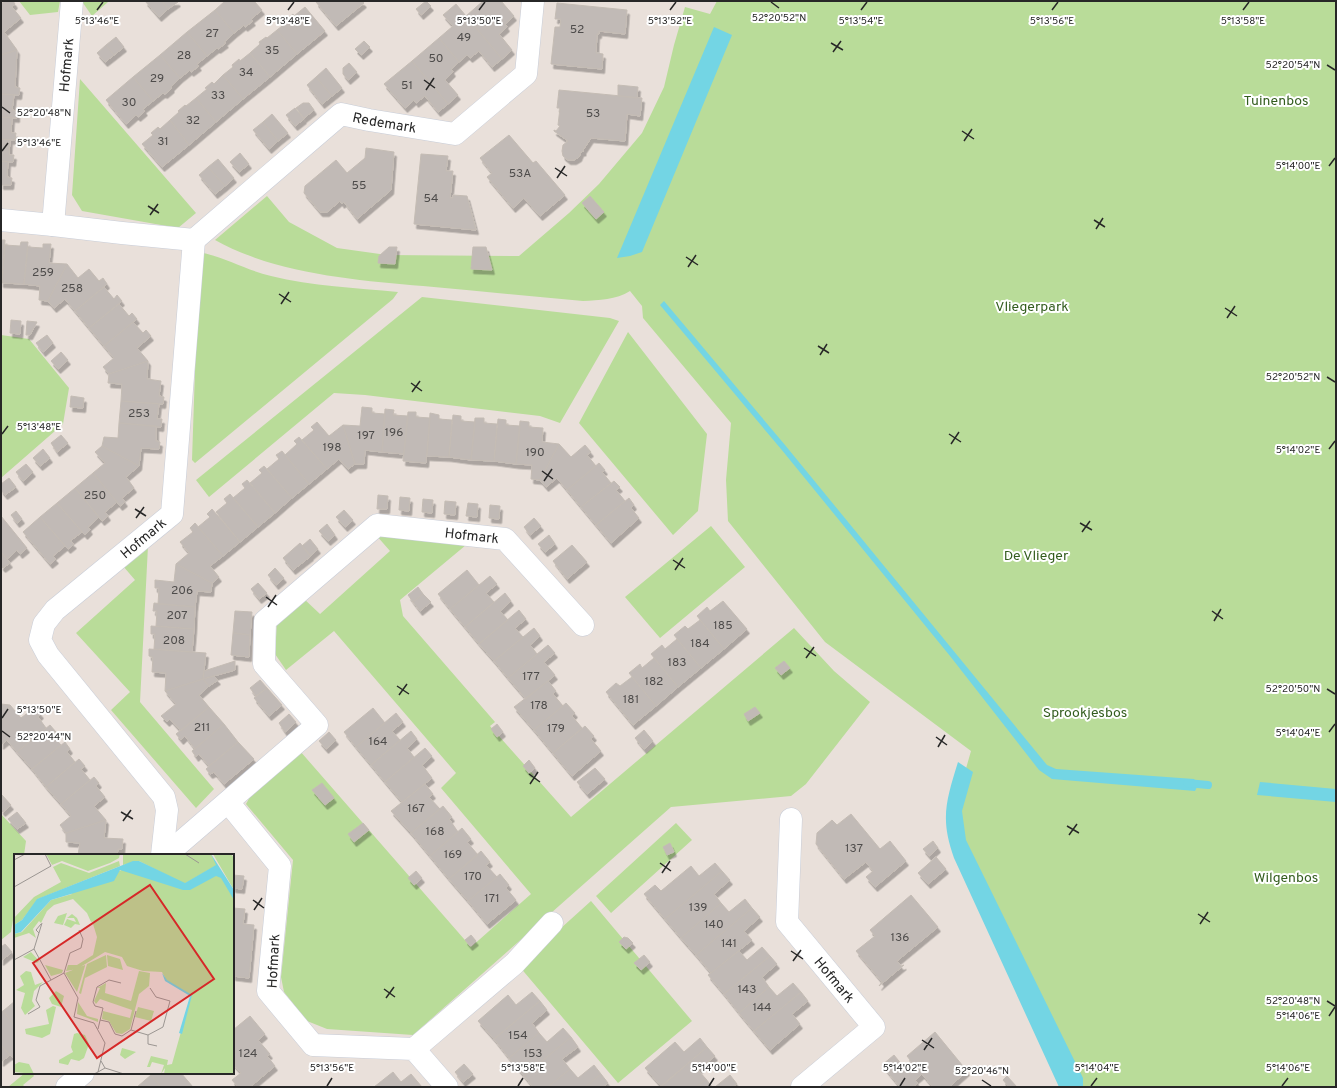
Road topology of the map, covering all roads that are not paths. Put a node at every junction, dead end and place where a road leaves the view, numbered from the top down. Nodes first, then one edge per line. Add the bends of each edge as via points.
1 (72, 1) edge
2 (533, 1) edge
3 (1, 220) edge
4 (53, 225) junction
5 (194, 240) junction
6 (583, 625) dead end
7 (228, 802) junction
8 (791, 819) dead end
9 (162, 854) edge
10 (167, 854) edge
11 (552, 923) dead end
12 (414, 1049) junction
13 (82, 1074) edge
14 (67, 1087) edge
15 (447, 1087) edge
16 (802, 1087) edge

1 - 4 street, Hofmark
2 - 5 street, Redemark via 526,74 455,134 341,114
3 - 4 street
4 - 5 street
5 - 9 street, Hofmark via 172,514 55,610 44,624 40,640 48,655 164,797 167,810
6 - 7 street, Hofmark via 505,539 377,525 265,621 264,664 317,725
7 - 10 street, Hofmark
7 - 12 street, Hofmark via 280,866 268,991 313,1046
8 - 16 street, Hofmark via 787,922 874,1027
11 - 12 street via 514,964
12 - 15 street
13 - 14 street

